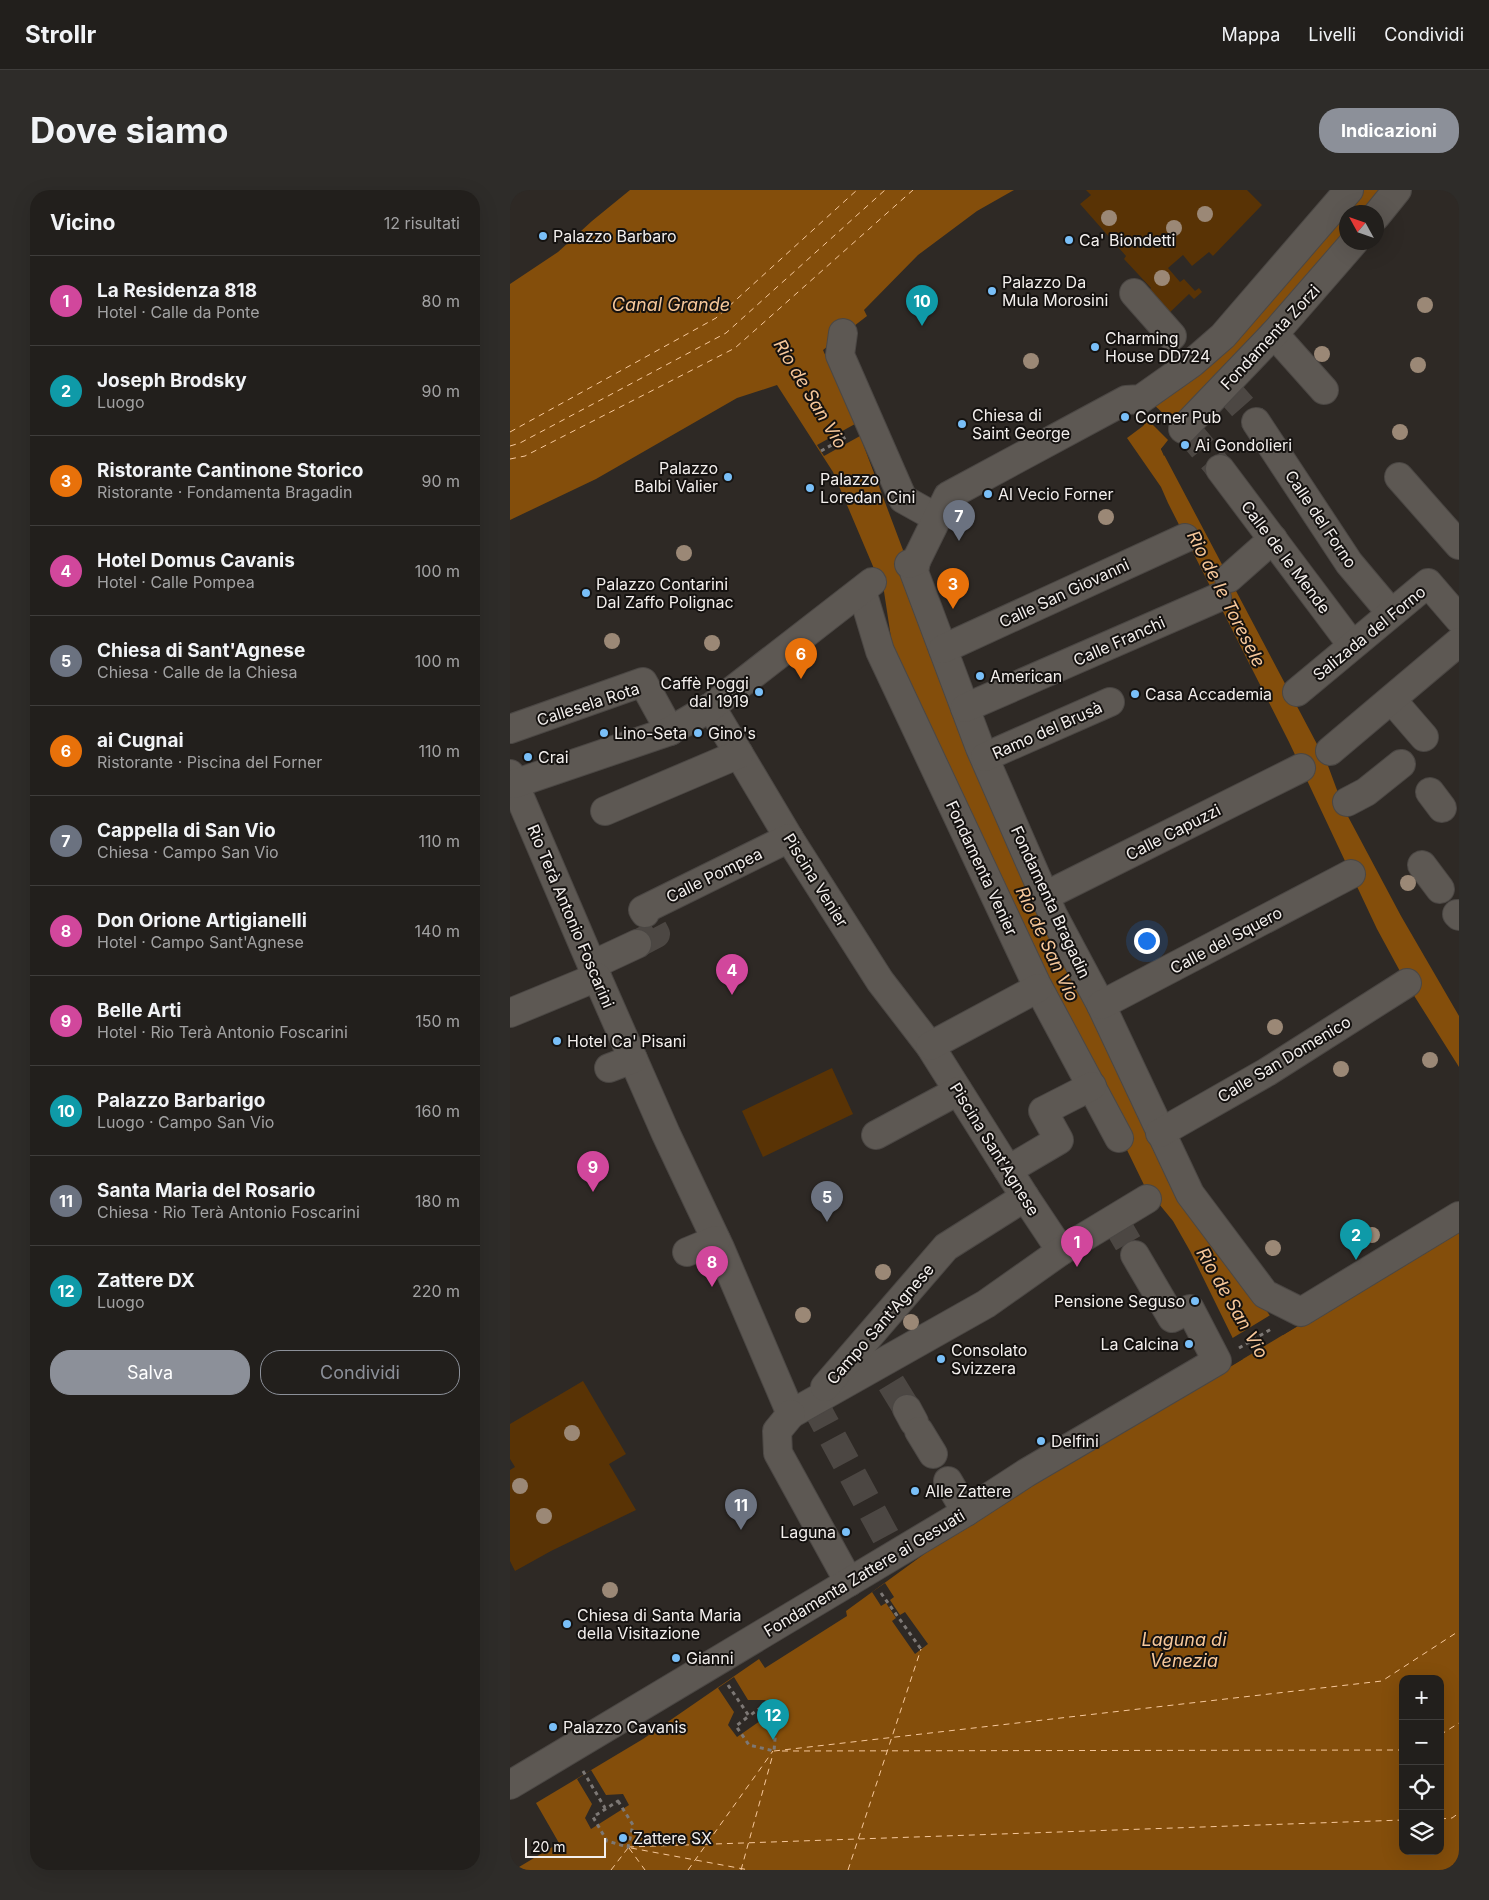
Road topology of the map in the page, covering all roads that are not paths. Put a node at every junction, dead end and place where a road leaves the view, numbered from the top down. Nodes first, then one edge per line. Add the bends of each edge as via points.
1 (1349, 190) edge
2 (1397, 190) edge
3 (1384, 206) edge
4 (1347, 250) edge
5 (1134, 293) dead end
6 (843, 333) dead end
7 (1274, 334) junction
8 (1184, 352) junction
9 (1324, 390) dead end
10 (1256, 422) tunnel mouth
11 (1183, 429) dead end
12 (1220, 469) tunnel mouth
13 (1399, 477) dead end
14 (937, 518) junction
15 (1185, 538) dead end
16 (1273, 539) junction
17 (1459, 545) edge
18 (1391, 613) junction
19 (1459, 619) edge
20 (1352, 645) junction
21 (1457, 648) edge
22 (943, 649) junction
23 (1297, 692) dead end
24 (1392, 700) junction
25 (1110, 702) dead end
26 (712, 707) junction
27 (965, 708) junction
28 (510, 729) edge
29 (670, 731) junction
30 (1424, 737) dead end
31 (1330, 751) dead end
32 (739, 754) junction
33 (984, 757) junction
34 (1401, 764) dead end
35 (1301, 768) dead end
36 (512, 779) edge
37 (1347, 802) dead end
38 (606, 811) dead end
39 (789, 838) junction
40 (1422, 865) dead end
41 (1351, 874) dead end
42 (1440, 889) dead end
43 (1045, 896) junction
44 (645, 914) dead end
45 (637, 944) tunnel mouth
46 (594, 971) junction
47 (1407, 983) dead end
48 (1038, 988) junction
49 (1101, 1005) junction
50 (510, 1013) edge
51 (930, 1046) junction
52 (1092, 1086) junction
53 (958, 1091) junction
54 (1160, 1132) junction
55 (876, 1135) dead end
56 (1119, 1138) dead end
57 (1008, 1170) junction
58 (1025, 1197) junction
59 (1147, 1199) dead end
60 (1459, 1216) edge
61 (718, 1244) junction
62 (1061, 1251) junction
63 (687, 1252) dead end
64 (1135, 1256) tunnel mouth
65 (794, 1415) junction
66 (913, 1421) tunnel mouth
67 (933, 1454) dead end
68 (948, 1481) dead end
69 (966, 1512) junction
70 (842, 1571) junction
71 (510, 1785) edge

1 - 8 street via 1223,336
2 - 3 street
4 - 7 street, Fondamenta Zorzi
5 - 8 street
6 - 14 street via 840,355 859,430 903,499
7 - 9 street
7 - 11 street, Fondamenta Zorzi
8 - 14 street via 1144,403 1126,400 1015,460 961,480
10 - 18 street, Calle del Forno via 1349,563
12 - 16 street, Calle de le Mende
13 - 17 street
14 - 22 street, Fondamenta Bragadin via 912,562
15 - 22 street, Calle San Giovanni
16 - 20 street, Calle de le Mende
16 - 27 street, Calle Franchi via 1223,588
18 - 19 street, Salizada del Forno via 1428,583
18 - 20 street, Salizada del Forno
20 - 23 street, Salizada del Forno
21 - 24 street
22 - 27 street, Fondamenta Bragadin
24 - 30 street
24 - 31 street
25 - 33 street, Ramo del Brusà
26 - 29 street
26 - 32 street, Piscina Venier
26 - 48 street, Fondamenta Venier via 867,586 880,651
27 - 33 street, Fondamenta Bragadin
28 - 29 street, Callesela Rota via 643,682
29 - 36 street
32 - 38 street
32 - 39 street, Piscina Venier
33 - 43 street, Fondamenta Bragadin
34 - 37 street via 1366,792
35 - 43 street, Calle Capuzzi
36 - 46 street, Rio Terà Antonio Foscarini
39 - 44 street, Calle Pompea via 643,910
39 - 51 street, Piscina Venier via 880,981
40 - 42 street
41 - 49 street, Calle del Squero
43 - 49 street, Fondamenta Bragadin
45 - 46 street
46 - 50 street
46 - 61 street, Rio Terà Antonio Foscarini via 621,1064
47 - 54 street, Calle San Domenico via 1267,1072
48 - 51 street
48 - 52 street, Fondamenta Venier
49 - 54 street, Fondamenta Bragadin
51 - 53 street, Piscina Sant'Agnese
52 - 56 street, Fondamenta Venier
52 - 57 street via 1034,1116 1059,1140
53 - 55 street
53 - 57 street, Piscina Sant'Agnese
54 - 60 street, Fondamenta Bragadin via 1190,1194 1265,1294 1301,1312
57 - 58 street, Piscina Sant'Agnese
58 - 62 street, Piscina Sant'Agnese
58 - 65 street, Campo Sant'Agnese via 946,1247
59 - 62 street, Campo Sant'Agnese
61 - 63 street
61 - 65 street
62 - 65 street, Campo Sant'Agnese via 886,1373
64 - 69 street, Fondamenta Zattere ai Gesuati via 1172,1318 1190,1309 1217,1361
65 - 70 street via 778,1453
66 - 67 street
68 - 69 street
69 - 70 street, Fondamenta Zattere ai Gesuati
70 - 71 street, Fondamenta Zattere ai Gesuati

